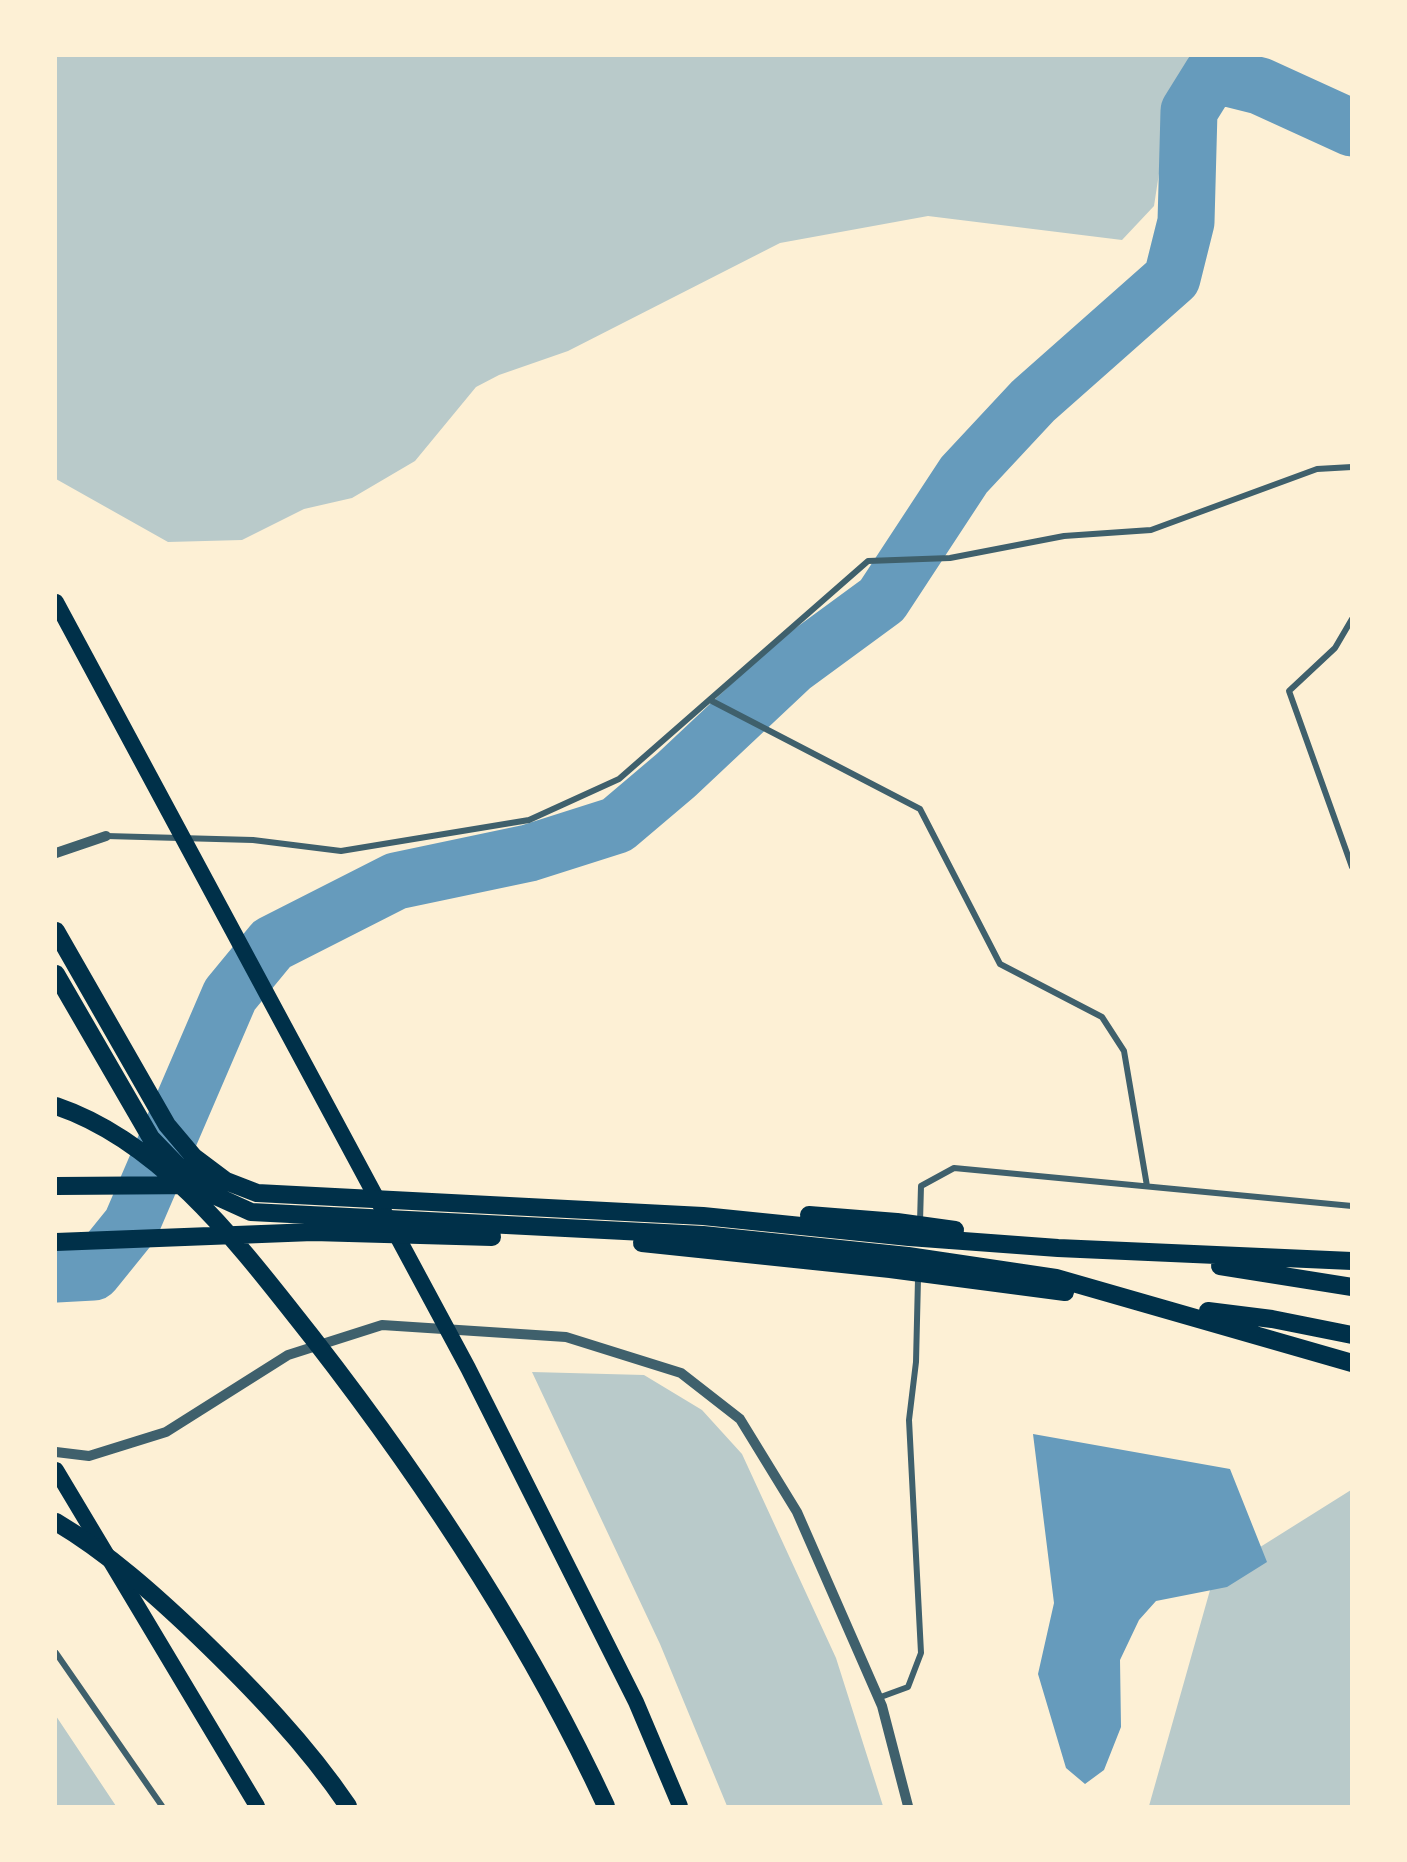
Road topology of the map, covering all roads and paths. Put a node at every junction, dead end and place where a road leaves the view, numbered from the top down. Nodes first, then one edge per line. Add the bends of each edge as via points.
1 (1352, 466) edge
2 (56, 602) edge
3 (1352, 619) edge
4 (710, 700) junction
5 (106, 836) joint
6 (56, 854) edge
7 (1352, 867) edge
8 (56, 931) edge
9 (56, 974) edge
10 (56, 1106) edge
11 (56, 1186) edge
12 (1147, 1186) junction
13 (1352, 1206) edge
14 (919, 1236) dead end
15 (56, 1242) edge
16 (1352, 1261) edge
17 (918, 1279) dead end
18 (1352, 1287) edge
19 (1352, 1335) edge
20 (1352, 1363) edge
21 (56, 1452) edge
22 (56, 1470) edge
23 (56, 1522) edge
24 (56, 1653) edge
25 (878, 1698) junction
26 (162, 1806) edge
27 (258, 1806) edge
28 (348, 1806) edge
29 (606, 1806) edge
30 (680, 1806) edge
31 (908, 1806) edge

1 - 4 street via 1317,469 1151,530 1064,536 950,558 868,561
2 - 30 highway via 468,1368 636,1702
3 - 7 street via 1335,648 1289,691
4 - 5 street via 619,779 529,820 341,851 253,840
4 - 12 street via 920,809 1000,964 1102,1017 1124,1051
5 - 6 street
8 - 16 highway via 167,1125 194,1158 226,1181 257,1193 703,1216 1058,1248
9 - 20 highway via 151,1138 182,1170 218,1197 251,1212 703,1235 908,1256 1056,1278
10 - 29 highway via 81,1115 145,1156 200,1202 260,1271 363,1404 508,1619
11 - 18 highway via 311,1184 624,1201 897,1222
12 - 13 street
12 - 14 street via 954,1167 921,1186
15 - 19 highway via 313,1232 616,1241 891,1269 1272,1319
17 - 25 street via 916,1362 909,1420 921,1653 908,1688
21 - 25 street via 89,1456 166,1432 288,1355 382,1325 566,1337 681,1373 740,1419 797,1512
22 - 27 highway
23 - 28 highway via 142,1583 242,1678 327,1775
24 - 26 street
25 - 31 street

